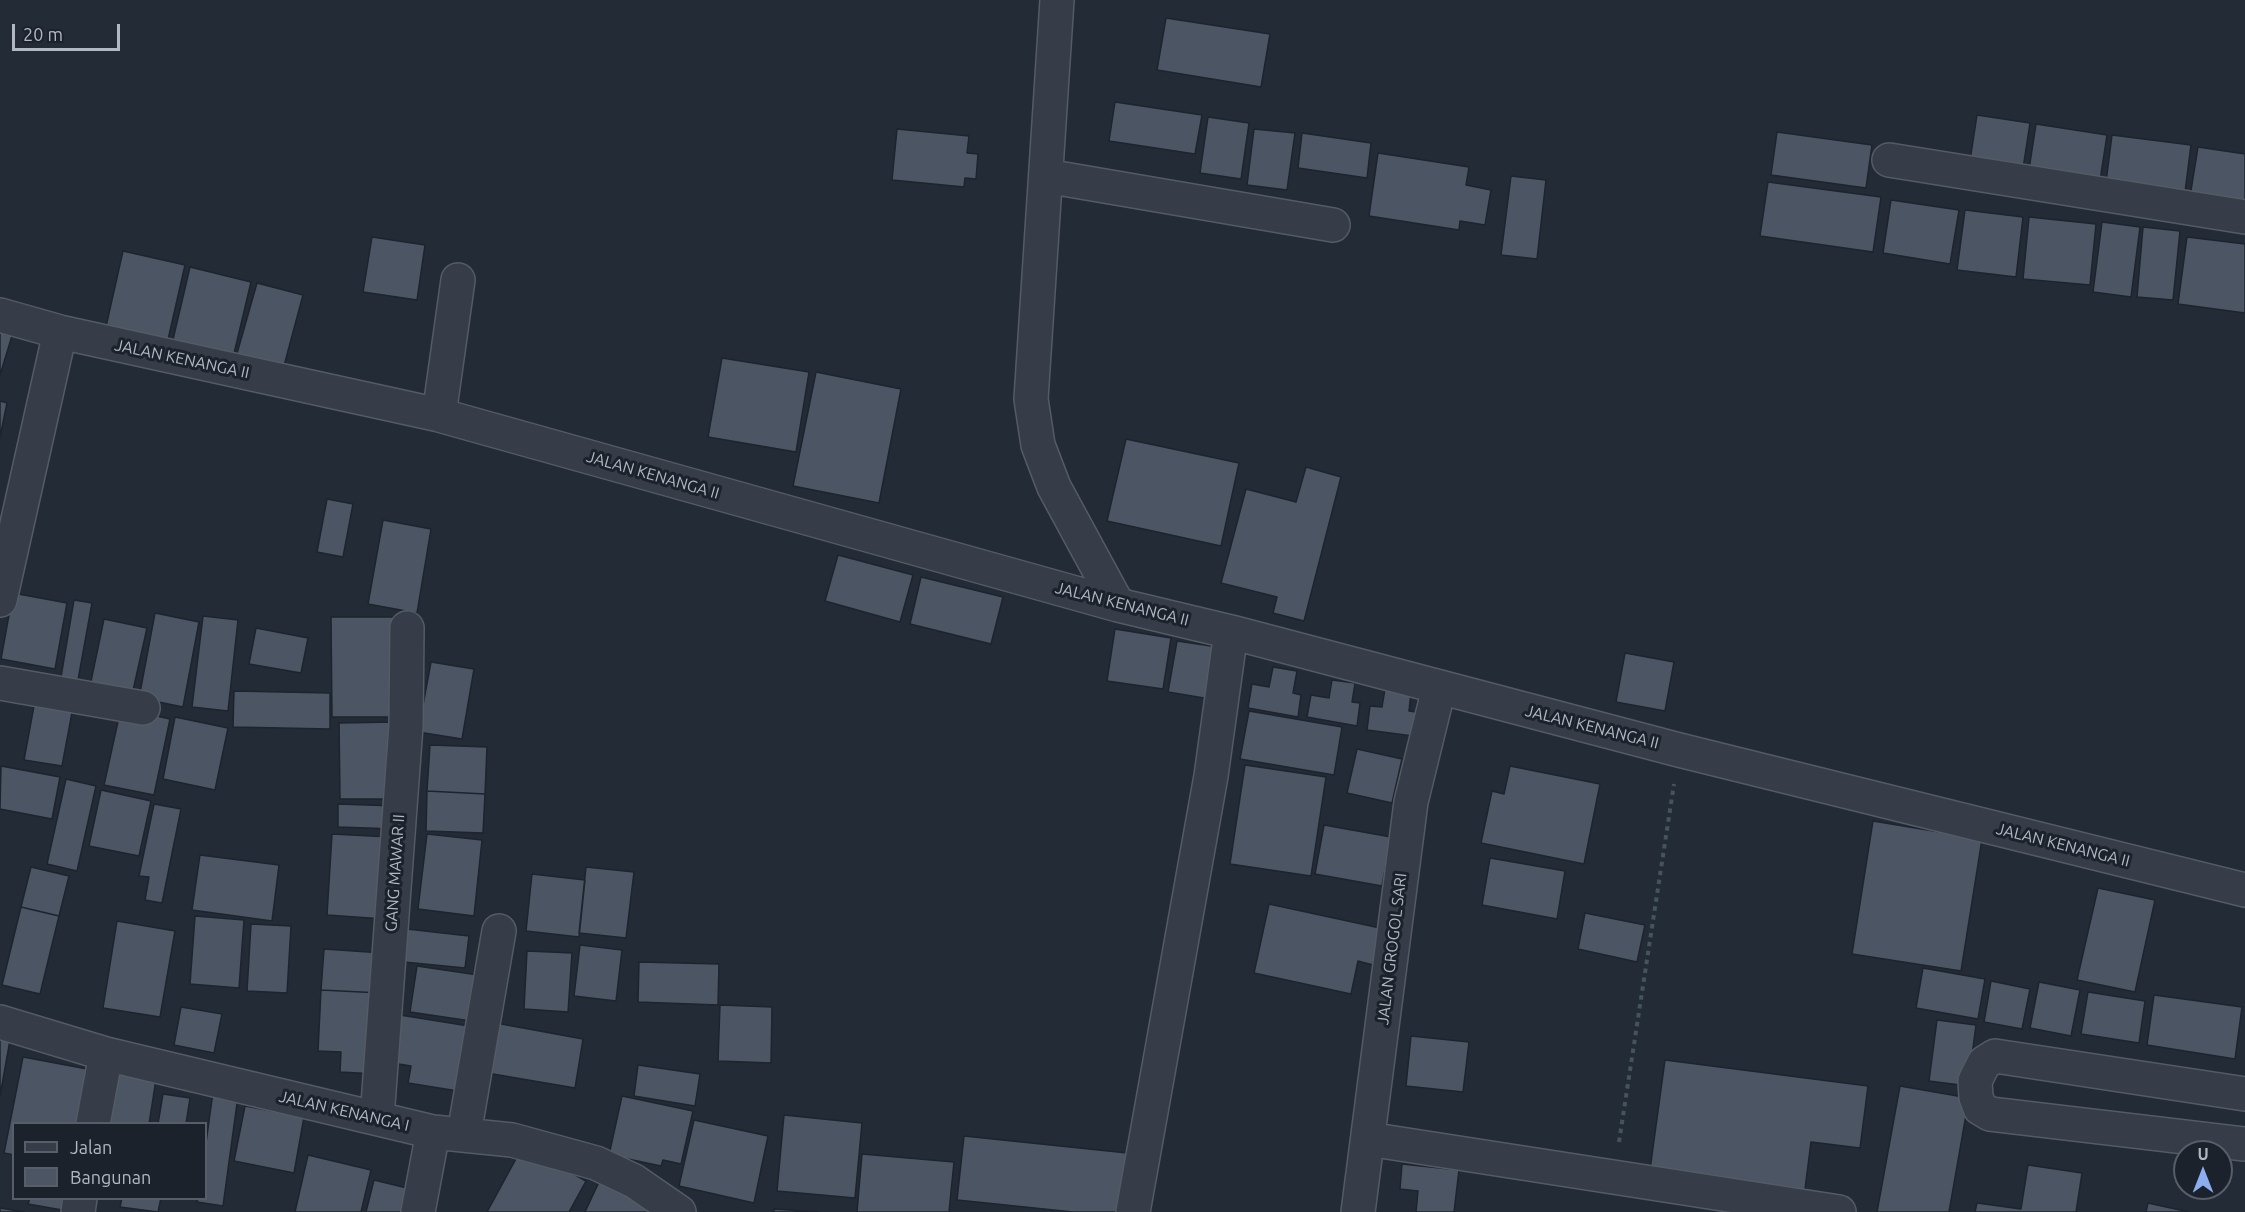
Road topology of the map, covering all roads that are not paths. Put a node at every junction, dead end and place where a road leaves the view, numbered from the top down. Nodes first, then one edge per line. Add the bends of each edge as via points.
1 (1057, 0) edge
2 (1890, 160) dead end
3 (1046, 176) junction
4 (2245, 217) edge
5 (1333, 225) dead end
6 (458, 280) dead end
7 (0, 315) edge
8 (60, 332) junction
9 (439, 416) junction
10 (0, 600) edge
11 (1118, 605) junction
12 (407, 628) dead end
13 (1231, 632) junction
14 (0, 683) edge
15 (1439, 688) junction
16 (143, 708) dead end
17 (2245, 890) edge
18 (499, 931) dead end
19 (0, 1022) edge
20 (106, 1054) junction
21 (2207, 1089) junction
22 (2245, 1094) edge
23 (377, 1118) junction
24 (93, 1122) edge
25 (448, 1133) junction
26 (2196, 1137) junction
27 (1368, 1139) junction
28 (2245, 1144) edge
29 (418, 1212) edge
30 (679, 1212) edge
31 (1132, 1212) edge
32 (1358, 1212) edge
33 (1839, 1212) edge

1 - 3 street
2 - 4 street
3 - 5 street
3 - 11 street via 1030,399 1038,445 1054,487
6 - 9 street
7 - 8 street, JALAN KENANGA II
8 - 9 street, JALAN KENANGA II
8 - 10 street
9 - 11 street, JALAN KENANGA II
11 - 13 street, JALAN KENANGA II
12 - 23 street, GANG MAWAR II via 406,726
13 - 15 street, JALAN KENANGA II
13 - 31 street via 1211,776
14 - 16 street
15 - 17 street, JALAN KENANGA II
15 - 27 street, JALAN GROGOL SARI via 1411,802
18 - 25 street
19 - 20 street, JALAN KENANGA I
20 - 23 street, JALAN KENANGA I
20 - 24 street
21 - 22 street
21 - 26 street
21 - 26 street via 1995,1056 1984,1063 1975,1081 1980,1108 1990,1114
23 - 25 street, JALAN KENANGA I
25 - 29 street
25 - 30 street, JALAN KENANGA I via 512,1140 596,1163 634,1180
26 - 28 street
27 - 32 street, JALAN GROGOL SARI
27 - 33 street

